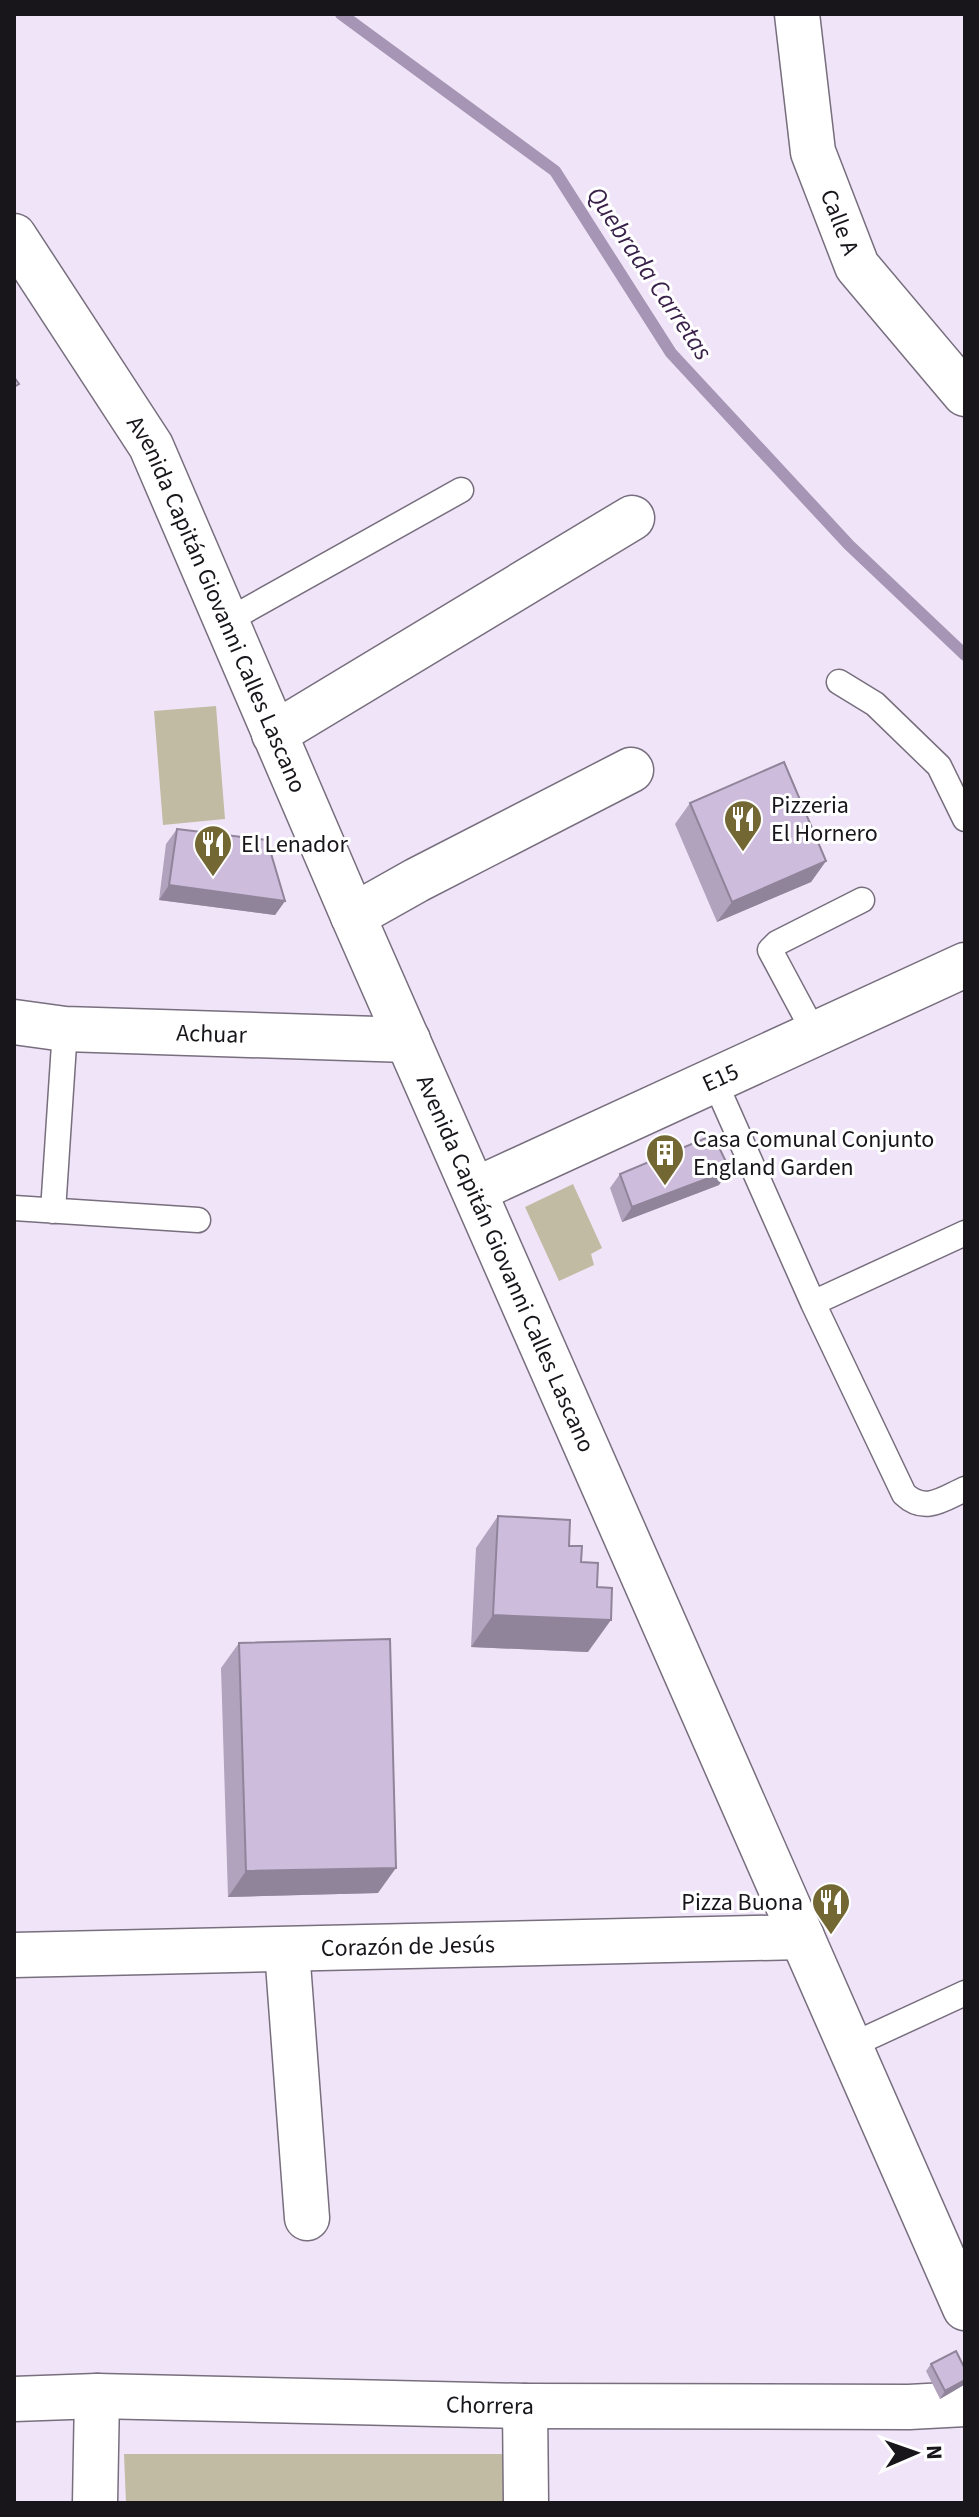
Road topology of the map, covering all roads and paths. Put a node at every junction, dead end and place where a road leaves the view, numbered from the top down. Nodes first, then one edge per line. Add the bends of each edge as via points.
1 (797, 14) edge
2 (14, 236) edge
3 (965, 394) edge
4 (461, 490) dead end
5 (632, 518) dead end
6 (225, 622) junction
7 (839, 682) dead end
8 (274, 734) junction
9 (631, 770) dead end
10 (965, 819) edge
11 (862, 900) dead end
12 (353, 916) junction
13 (965, 965) edge
14 (14, 1022) edge
15 (65, 1029) junction
16 (815, 1034) junction
17 (408, 1040) junction
18 (714, 1080) junction
19 (475, 1190) junction
20 (14, 1208) edge
21 (53, 1211) junction
22 (198, 1220) dead end
23 (965, 1233) edge
24 (813, 1303) junction
25 (965, 1489) edge
26 (802, 1937) junction
27 (287, 1950) junction
28 (14, 1955) edge
29 (965, 1993) edge
30 (850, 2046) junction
31 (307, 2218) dead end
32 (965, 2308) edge
33 (97, 2396) junction
34 (14, 2399) edge
35 (965, 2404) edge
36 (525, 2406) junction
37 (95, 2503) edge
38 (526, 2503) edge

1 - 3 street, Calle A via 813,152 857,266
2 - 6 street, Avenida Capitán Giovanni Calles Lascano via 151,446
4 - 6 lane
5 - 8 street
6 - 8 street, Avenida Capitán Giovanni Calles Lascano
7 - 10 lane via 875,704 939,766
8 - 12 street, Avenida Capitán Giovanni Calles Lascano
9 - 12 street
11 - 16 lane via 770,950
12 - 17 street, Avenida Capitán Giovanni Calles Lascano
13 - 16 street, E15
14 - 15 street, Achuar
15 - 17 street, Achuar
15 - 21 lane
16 - 18 street, E15
17 - 19 street, Avenida Capitán Giovanni Calles Lascano
18 - 19 street, E15
18 - 24 lane
19 - 26 street, Avenida Capitán Giovanni Calles Lascano
20 - 21 lane
21 - 22 lane
23 - 24 lane
24 - 25 lane via 904,1494 925,1505
26 - 27 street, Corazón de Jesús
26 - 30 street, Avenida Capitán Giovanni Calles Lascano
27 - 28 street, Corazón de Jesús
27 - 31 street
29 - 30 lane
30 - 32 street, Avenida Capitán Giovanni Calles Lascano
33 - 34 street, Chorrera
33 - 36 street, Chorrera
33 - 37 street
35 - 36 street, Chorrera
36 - 38 street

